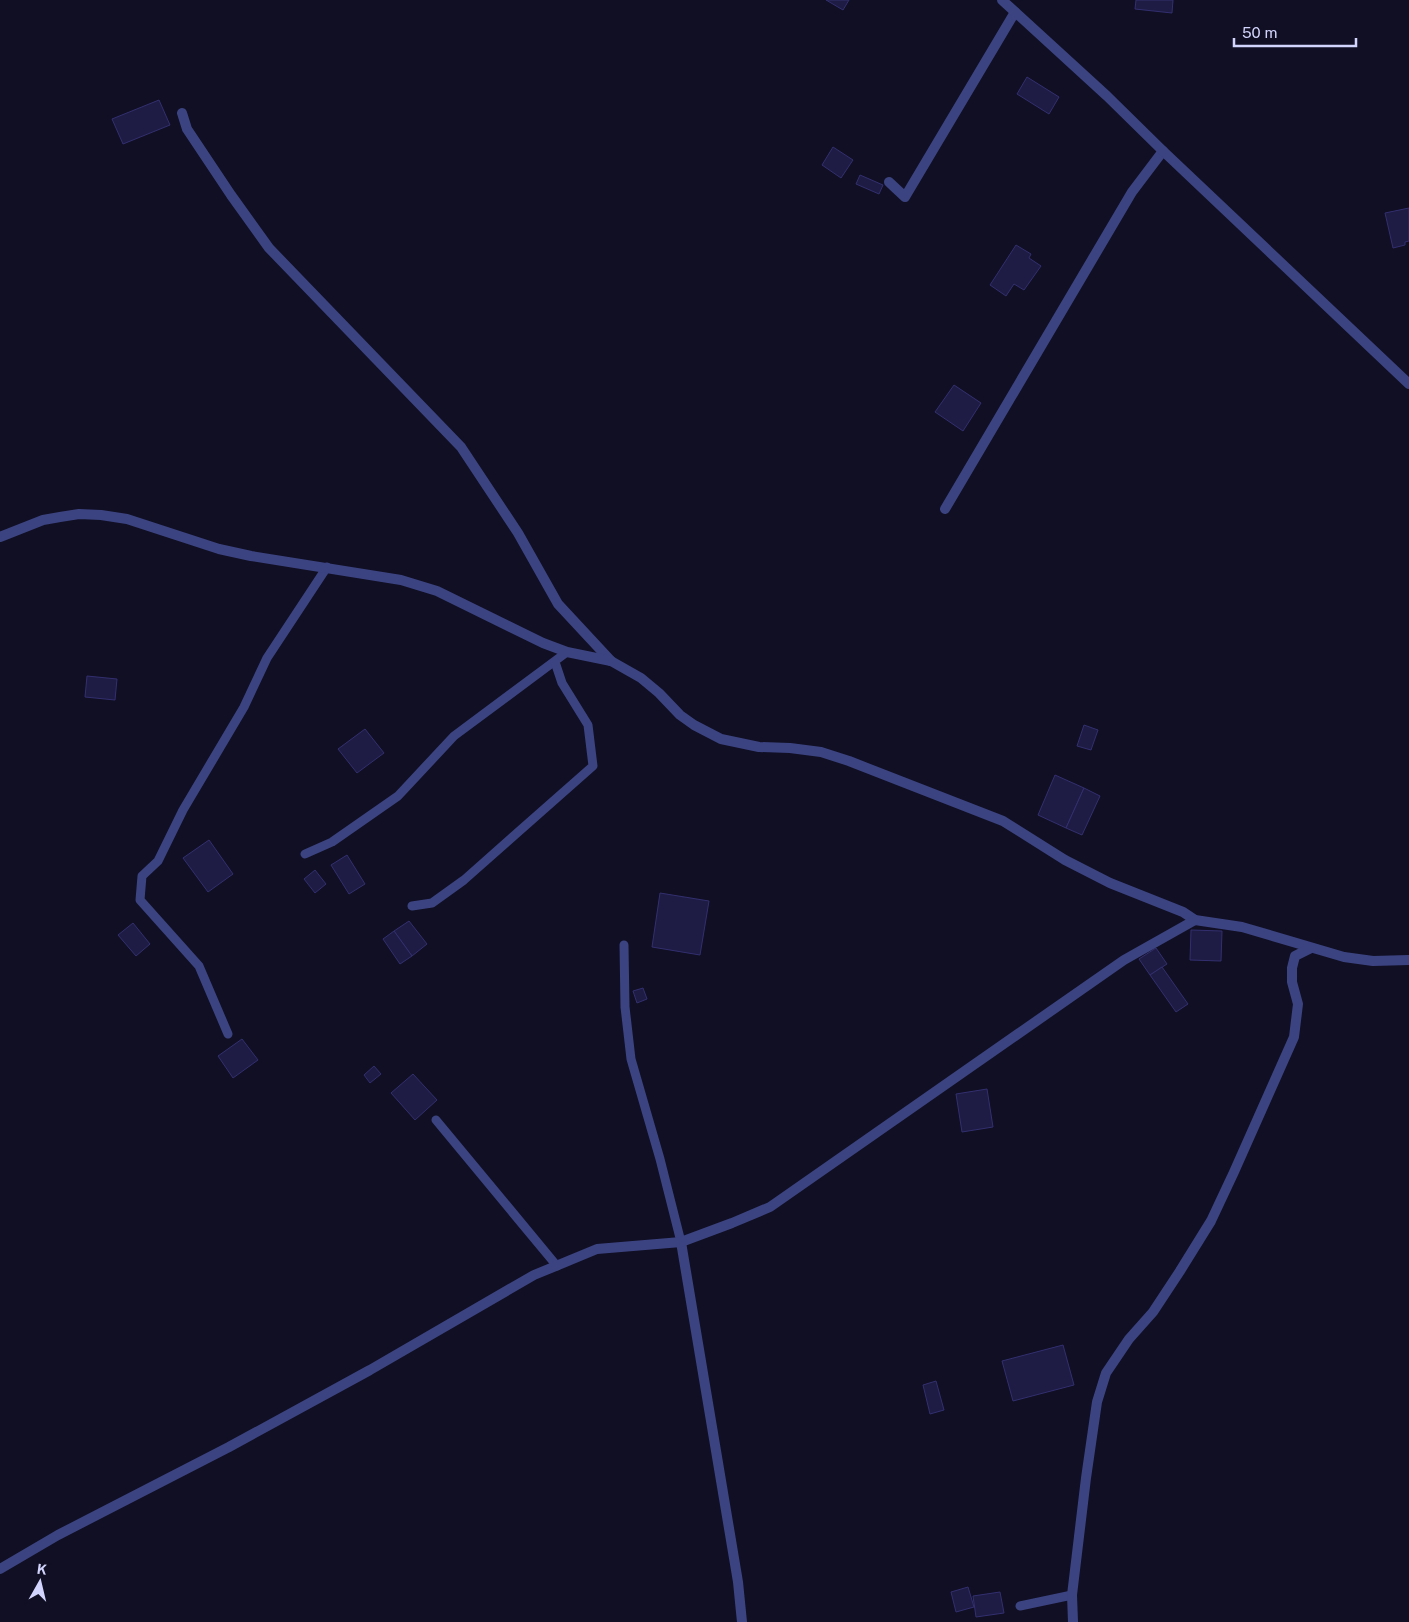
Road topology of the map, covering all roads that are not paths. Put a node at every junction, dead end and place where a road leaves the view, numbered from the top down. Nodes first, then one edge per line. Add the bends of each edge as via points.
1 (1002, 0) edge
2 (1015, 12) junction
3 (182, 113) dead end
4 (1163, 151) junction
5 (889, 182) dead end
6 (1409, 384) edge
7 (945, 509) dead end
8 (0, 537) edge
9 (327, 567) junction
10 (568, 652) junction
11 (611, 661) junction
12 (555, 662) junction
13 (305, 854) dead end
14 (412, 906) dead end
15 (1195, 920) junction
16 (624, 945) dead end
17 (1311, 948) junction
18 (1409, 960) edge
19 (228, 1034) dead end
20 (436, 1120) dead end
21 (681, 1242) junction
22 (557, 1266) junction
23 (0, 1569) edge
24 (1072, 1595) junction
25 (1020, 1606) dead end
26 (742, 1622) edge
27 (1073, 1622) edge

1 - 2 street
2 - 4 street
2 - 5 street via 905,197
3 - 11 street via 187,129 269,248 461,447 518,533 558,604
4 - 6 street
4 - 7 street via 1132,192
8 - 9 street via 51,518 101,515 127,519 251,556
9 - 10 street via 401,580 437,592 543,644
9 - 19 lane via 267,658 244,707 183,810 158,861 142,876 140,900 199,966
10 - 11 street
10 - 12 lane
11 - 15 street via 642,678 694,725 721,739 759,747 821,752 849,761 1003,821 1065,860
12 - 13 lane via 454,736 398,796 332,842
12 - 14 lane via 562,683 588,725 593,766 464,880 432,903
15 - 17 street via 1242,927
15 - 21 street via 1124,960 770,1207
16 - 21 lane via 624,1007 630,1059
17 - 18 street via 1373,962
17 - 24 street via 1295,956 1292,968 1298,1004 1294,1037 1215,1213 1153,1312 1129,1339 1106,1373 1097,1402
20 - 22 lane
21 - 22 street via 597,1249
21 - 26 street
22 - 23 street via 534,1275 370,1370
24 - 25 lane
24 - 27 street

